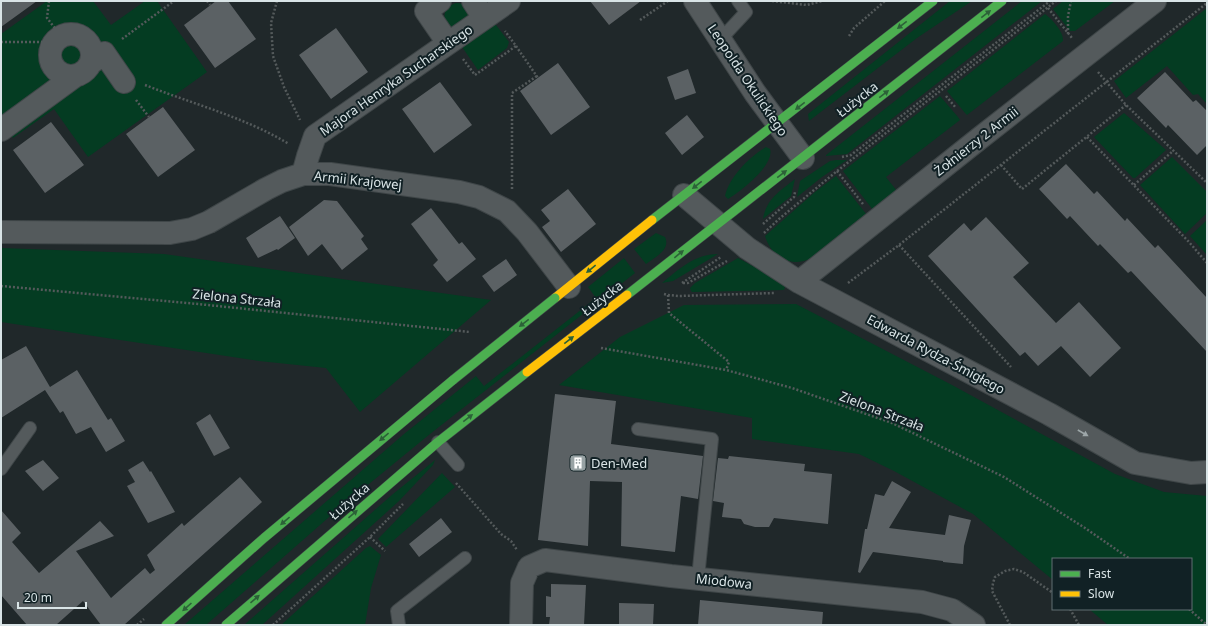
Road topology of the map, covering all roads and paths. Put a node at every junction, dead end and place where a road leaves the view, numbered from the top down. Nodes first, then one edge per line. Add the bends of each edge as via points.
1 (49, 1) edge
2 (174, 1) edge
3 (207, 1) edge
4 (277, 1) edge
5 (440, 1) edge
6 (668, 1) edge
7 (695, 1) edge
8 (738, 1) edge
9 (772, 1) edge
10 (822, 1) edge
11 (933, 1) edge
12 (1002, 1) edge
13 (1050, 1) edge
14 (1056, 1) edge
15 (1071, 1) edge
16 (1155, 1) edge
17 (1207, 3) edge
18 (1045, 4) junction
19 (210, 5) dead end
20 (489, 8) edge
21 (1048, 8) junction
22 (640, 20) dead end
23 (1063, 27) dead end
24 (1068, 34) dead end
25 (58, 39) junction
26 (720, 40) junction
27 (1, 42) edge
28 (449, 43) junction
29 (516, 46) junction
30 (90, 64) junction
31 (121, 79) joint
32 (1106, 82) junction
33 (946, 96) dead end
34 (1126, 106) junction
35 (956, 108) dead end
36 (778, 123) junction
37 (1, 130) edge
38 (315, 136) junction
39 (1087, 137) junction
40 (291, 146) dead end
41 (1173, 151) junction
42 (803, 158) junction
43 (836, 158) dead end
44 (1001, 165) junction
45 (837, 171) junction
46 (303, 174) junction
47 (1207, 183) edge
48 (1134, 185) junction
49 (849, 186) dead end
50 (796, 190) dead end
51 (512, 192) dead end
52 (684, 195) junction
53 (717, 223) junction
54 (763, 224) dead end
55 (1, 232) edge
56 (765, 232) dead end
57 (899, 245) junction
58 (723, 256) dead end
59 (728, 260) dead end
60 (1207, 263) edge
61 (798, 282) junction
62 (1, 286) edge
63 (660, 290) dead end
64 (562, 292) junction
65 (775, 293) dead end
66 (668, 295) junction
67 (824, 296) junction
68 (470, 332) dead end
69 (601, 348) dead end
70 (1012, 367) dead end
71 (726, 370) junction
72 (30, 428) dead end
73 (638, 429) dead end
74 (438, 442) junction
75 (458, 465) dead end
76 (1, 469) edge
77 (1207, 472) edge
78 (454, 480) dead end
79 (404, 504) dead end
80 (370, 537) junction
81 (385, 551) dead end
82 (465, 558) dead end
83 (1129, 558) edge
84 (527, 570) junction
85 (698, 578) junction
86 (1052, 592) edge
87 (1071, 610) edge
88 (1190, 610) edge
89 (166, 625) edge
90 (226, 625) edge
91 (273, 625) edge
92 (399, 625) edge
93 (521, 625) edge
94 (974, 625) edge
95 (1010, 625) edge
96 (1079, 625) edge
97 (1207, 625) edge

1 - 25 path via 47,18
2 - 30 path
3 - 19 path
4 - 38 path via 271,23 273,56 298,118
5 - 28 street via 426,11
6 - 22 path
7 - 26 street, Leopolda Okulickiego
8 - 26 lane via 746,12
9 - 10 path via 807,5
11 -> 36 main road, Łużycka
42 -> 12 main road, Łużycka
13 - 18 path
14 - 21 path
15 - 24 path
16 - 61 street, Żołnierzy 2 Armii
17 - 32 path
18 - 21 path
18 - 43 path via 851,155
20 - 28 street, Majora Henryka Sucharskiego
20 - 29 path
21 - 23 path
21 - 45 path
25 - 27 path
25 - 30 street via 72,33 85,38 92,50
25 - 30 street via 50,49 50,56 51,64 61,74 68,76
26 - 36 street, Leopolda Okulickiego
28 - 29 path via 474,75
28 - 38 street, Majora Henryka Sucharskiego
29 - 51 path via 538,77 512,93
30 - 31 street
30 - 37 street
31 - 40 path via 213,109 271,133
32 - 34 path
32 - 44 path
33 - 35 path
34 - 39 path
34 - 41 path
36 - 42 street, Leopolda Okulickiego
36 -> 52 main road, Łużycka
38 - 46 street, Majora Henryka Sucharskiego
39 - 44 path via 1022,189
39 - 48 path
41 - 47 path
41 - 48 path
53 -> 42 main road, Łużycka
44 - 57 path
45 - 49 path
45 - 56 path
46 - 55 street, Armii Krajowej via 282,181 192,229 170,233
46 - 64 street, Armii Krajowej via 330,174 479,197 507,211 527,232
48 - 60 path
50 - 54 path via 794,197
52 - 53 street, Edwarda Rydza-Śmigłego
52 -> 64 main road, Łużycka
53 - 61 street, Edwarda Rydza-Śmigłego via 752,252
74 -> 53 main road, Łużycka, bridge
57 - 67 path via 850,282
57 - 70 path
58 - 59 path via 683,283 688,283
61 - 67 street, Edwarda Rydza-Śmigłego
62 - 68 path, Zielona Strzała
63 - 66 path
64 -> 89 main road, Łużycka, bridge via 264,538
65 - 66 path
66 - 71 path via 669,313 729,362
67 -> 77 street, Edwarda Rydza-Śmigłego via 1049,414 1135,463 1191,473
69 - 71 path, Zielona Strzała
71 - 83 path, Zielona Strzała via 792,388 899,426 1004,477
72 - 76 lane
73 - 85 lane via 712,439
74 - 75 lane
90 -> 74 main road, Łużycka
78 - 84 path via 501,534 511,541
79 - 80 path
80 - 81 path
80 - 91 path
82 - 92 lane via 397,611
84 - 85 street, Miodowa via 545,560
84 - 93 street via 522,583
85 - 94 street, Miodowa via 922,602 952,610
86 - 95 path via 1023,572 1014,569 995,577 992,591
87 - 96 path
88 - 97 path

